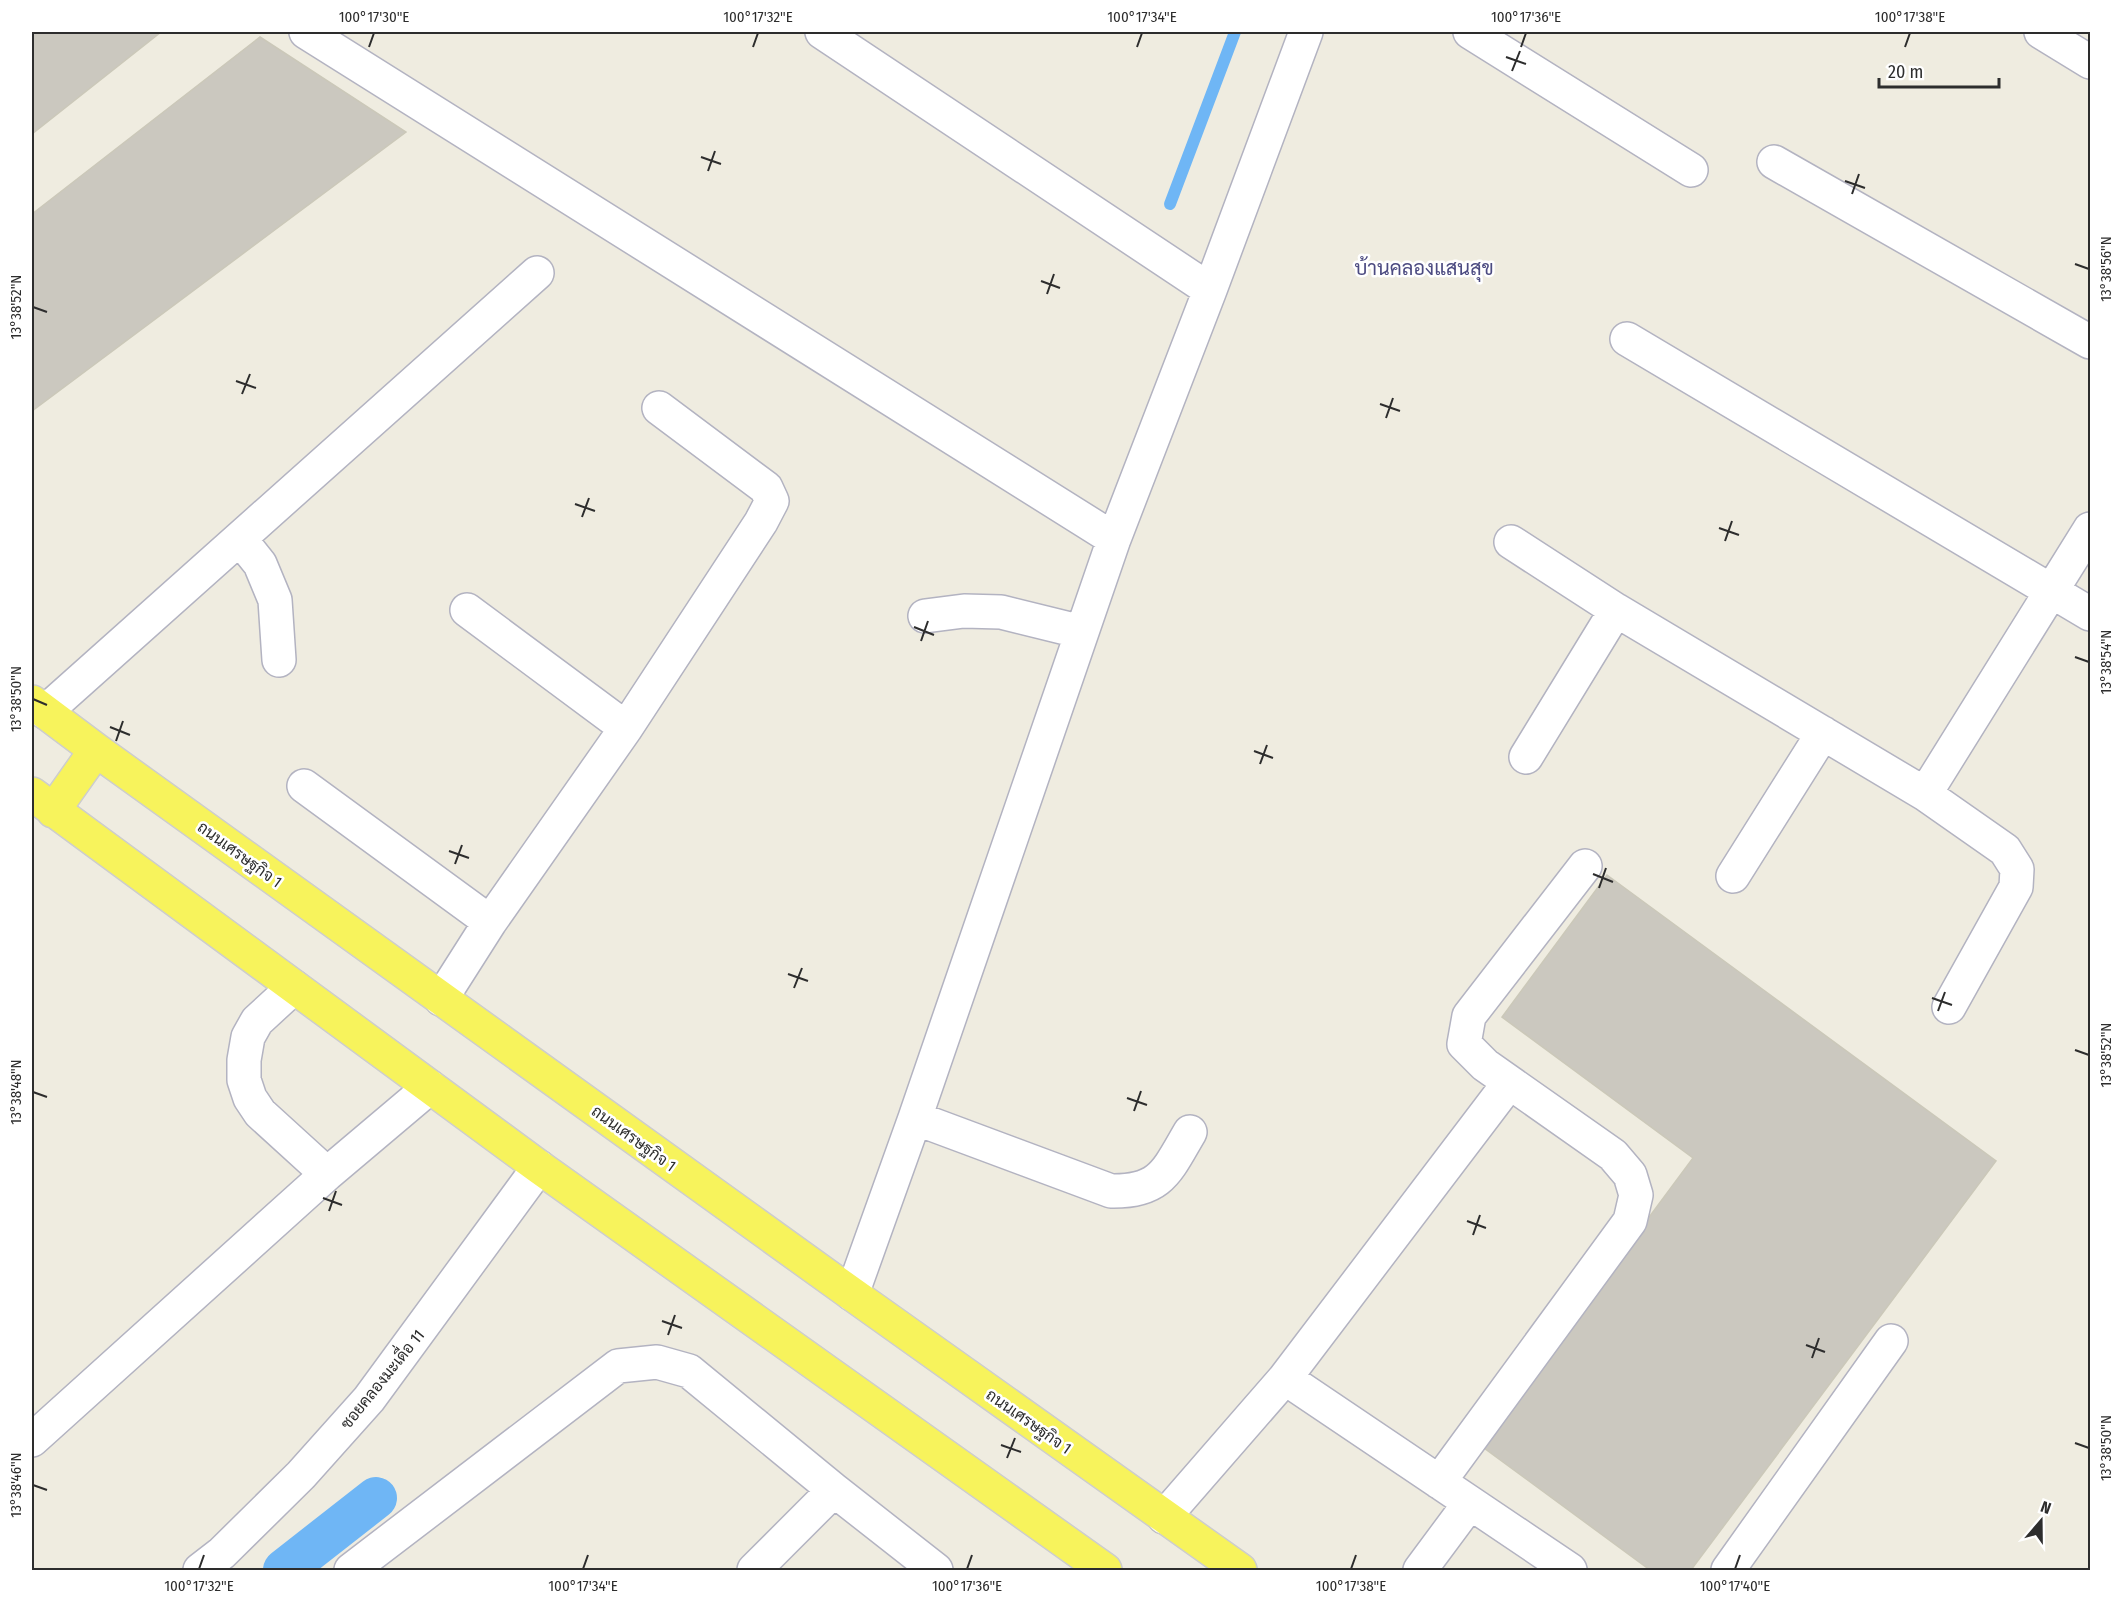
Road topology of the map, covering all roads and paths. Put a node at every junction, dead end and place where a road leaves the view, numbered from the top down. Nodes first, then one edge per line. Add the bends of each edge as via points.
1 (306, 32) edge
2 (822, 32) edge
3 (1306, 32) edge
4 (1470, 32) edge
5 (2041, 32) edge
6 (2091, 62) edge
7 (1774, 162) dead end
8 (1691, 170) dead end
9 (537, 273) dead end
10 (1210, 290) junction
11 (1627, 339) dead end
12 (2091, 342) edge
13 (659, 408) dead end
14 (2091, 529) edge
15 (240, 539) junction
16 (1114, 539) junction
17 (1511, 542) dead end
18 (2052, 591) junction
19 (467, 610) dead end
20 (1616, 610) junction
21 (2091, 614) edge
22 (925, 616) dead end
23 (1082, 632) junction
24 (279, 660) dead end
25 (38, 707) edge
26 (626, 728) junction
27 (1823, 733) junction
28 (96, 750) junction
29 (1526, 757) dead end
30 (304, 786) dead end
31 (1925, 794) junction
32 (42, 803) edge
33 (1585, 866) dead end
34 (1733, 876) dead end
35 (490, 922) junction
36 (294, 987) junction
37 (441, 999) junction
38 (1949, 1007) dead end
39 (1509, 1083) junction
40 (430, 1087) junction
41 (915, 1118) junction
42 (1190, 1132) dead end
43 (539, 1167) junction
44 (327, 1174) junction
45 (852, 1294) junction
46 (1891, 1341) dead end
47 (1285, 1378) junction
48 (32, 1440) edge
49 (1440, 1482) junction
50 (834, 1490) junction
51 (1469, 1504) junction
52 (1164, 1517) junction
53 (200, 1570) edge
54 (351, 1570) edge
55 (754, 1570) edge
56 (936, 1570) edge
57 (1105, 1570) edge
58 (1240, 1570) edge
59 (1420, 1570) edge
60 (1569, 1570) edge
61 (1728, 1570) edge

1 - 16 street
2 - 10 street
3 - 10 street
4 - 8 street
5 - 6 street
7 - 12 street
9 - 15 street
10 - 16 street
11 - 18 street
13 - 26 street via 766,488 772,501
14 - 18 street
15 - 24 street via 260,564 275,600
15 - 25 street
16 - 23 street
17 - 20 street
18 - 21 street
18 - 31 street
19 - 26 street
20 - 27 street
20 - 29 street
22 - 23 street via 1001,612
23 - 41 street
25 - 28 main road, ถนนเศรษฐกิจ 1
26 - 35 street
27 - 31 street
27 - 34 street
28 - 32 main road
28 - 37 main road, ถนนเศรษฐกิจ 1
30 - 35 street
31 - 38 street via 2006,850 2017,869 2016,887
32 - 36 main road
33 - 39 street via 1469,1016 1464,1044
35 - 37 street
36 - 40 main road
36 - 44 street via 257,1021 248,1037 244,1080 260,1113
37 - 45 main road, ถนนเศรษฐกิจ 1
39 - 47 street
39 - 49 street via 1613,1155 1630,1176 1636,1195 1630,1221
40 - 43 main road
40 - 44 street
41 - 42 street via 1111,1191 1130,1191 1153,1184 1170,1166
41 - 45 street
43 - 53 street, ซอยคลองมะเดื่อ 11 via 369,1399 301,1475
43 - 57 main road
44 - 48 street
45 - 52 main road, ถนนเศรษฐกิจ 1
46 - 61 street
47 - 49 street
47 - 52 street
49 - 51 street
50 - 54 street via 689,1371 657,1362 618,1366
50 - 55 street
50 - 56 street
51 - 59 street
51 - 60 street
52 - 58 main road, ถนนเศรษฐกิจ 1

